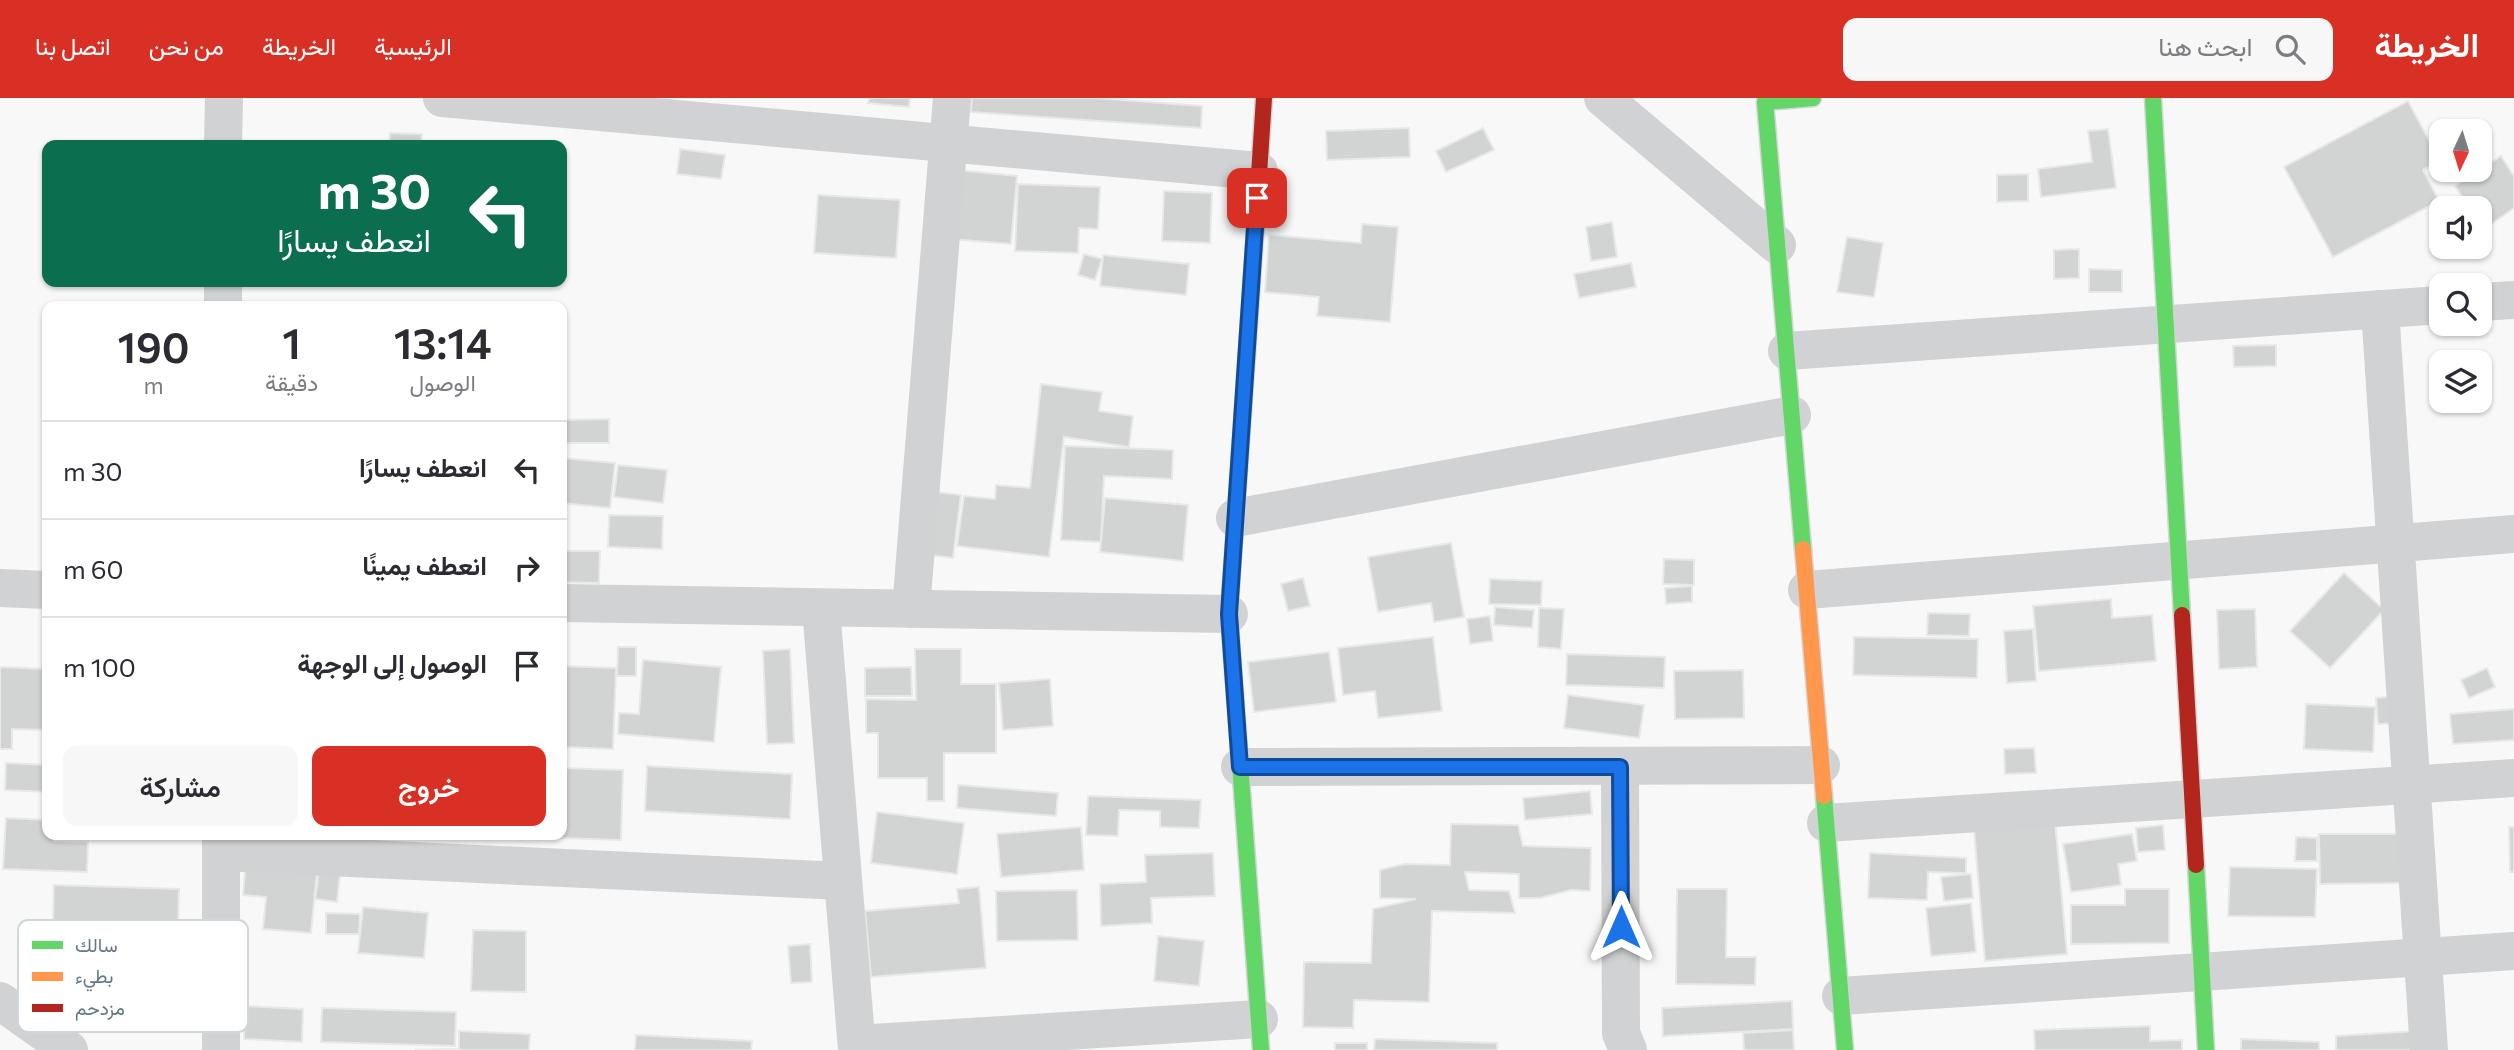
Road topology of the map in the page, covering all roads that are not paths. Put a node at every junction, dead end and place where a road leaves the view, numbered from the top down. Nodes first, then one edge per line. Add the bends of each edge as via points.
1 (223, 98) edge
2 (442, 98) edge
3 (952, 98) edge
4 (1264, 98) edge
5 (1603, 98) edge
6 (1813, 98) edge
7 (2153, 98) edge
8 (223, 140) edge
9 (948, 144) junction
10 (1259, 171) junction
11 (1777, 245) junction
12 (2514, 300) edge
13 (2492, 301) edge
14 (2429, 306) edge
15 (2380, 309) junction
16 (2166, 324) junction
17 (1787, 351) junction
18 (1791, 415) junction
19 (1235, 519) junction
20 (2514, 534) edge
21 (2396, 544) junction
22 (2179, 561) junction
23 (0, 588) edge
24 (42, 590) edge
25 (1807, 590) junction
26 (567, 603) edge
27 (821, 608) junction
28 (911, 609) junction
29 (1229, 614) junction
30 (1821, 765) junction
31 (1240, 767) junction
32 (1620, 767) junction
33 (2514, 778) edge
34 (2412, 785) junction
35 (2192, 799) junction
36 (1826, 823) junction
37 (221, 844) edge
38 (460, 849) edge
39 (843, 881) junction
40 (221, 920) edge
41 (2514, 951) edge
42 (2423, 957) junction
43 (2202, 972) junction
44 (1841, 996) junction
45 (0, 1001) edge
46 (18, 1014) edge
47 (44, 1032) edge
48 (220, 1032) edge
49 (1260, 1035) edge
50 (857, 1047) edge
51 (69, 1050) edge
52 (220, 1050) edge
53 (1628, 1050) edge
54 (1845, 1050) edge
55 (2206, 1050) edge
56 (2429, 1050) edge

1 - 8 street
2 - 9 street
3 - 9 street
4 - 10 street
5 - 11 street
6 - 11 street via 1765,102
7 - 16 street
9 - 10 street
9 - 28 street
10 - 19 street
11 - 17 street
12 - 13 street
14 - 15 street
15 - 16 street
15 - 21 street
16 - 17 street
16 - 22 street
17 - 18 street
18 - 19 street
18 - 25 street
19 - 29 street
20 - 21 street
21 - 22 street
21 - 34 street
22 - 25 street
22 - 35 street
23 - 24 street
25 - 30 street
26 - 27 street
27 - 28 street
27 - 39 street
28 - 29 street
29 - 31 street
30 - 32 street
30 - 36 street
31 - 32 street
31 - 49 street
32 - 53 street via 1621,1033
33 - 34 street
34 - 35 street
34 - 42 street
35 - 36 street
35 - 43 street
36 - 44 street
37 - 38 street
37 - 40 street
38 - 39 street
39 - 50 street
41 - 42 street
42 - 43 street
42 - 56 street
43 - 44 street
43 - 55 street
44 - 54 street
45 - 46 street
47 - 51 street
48 - 52 street
49 - 50 street

